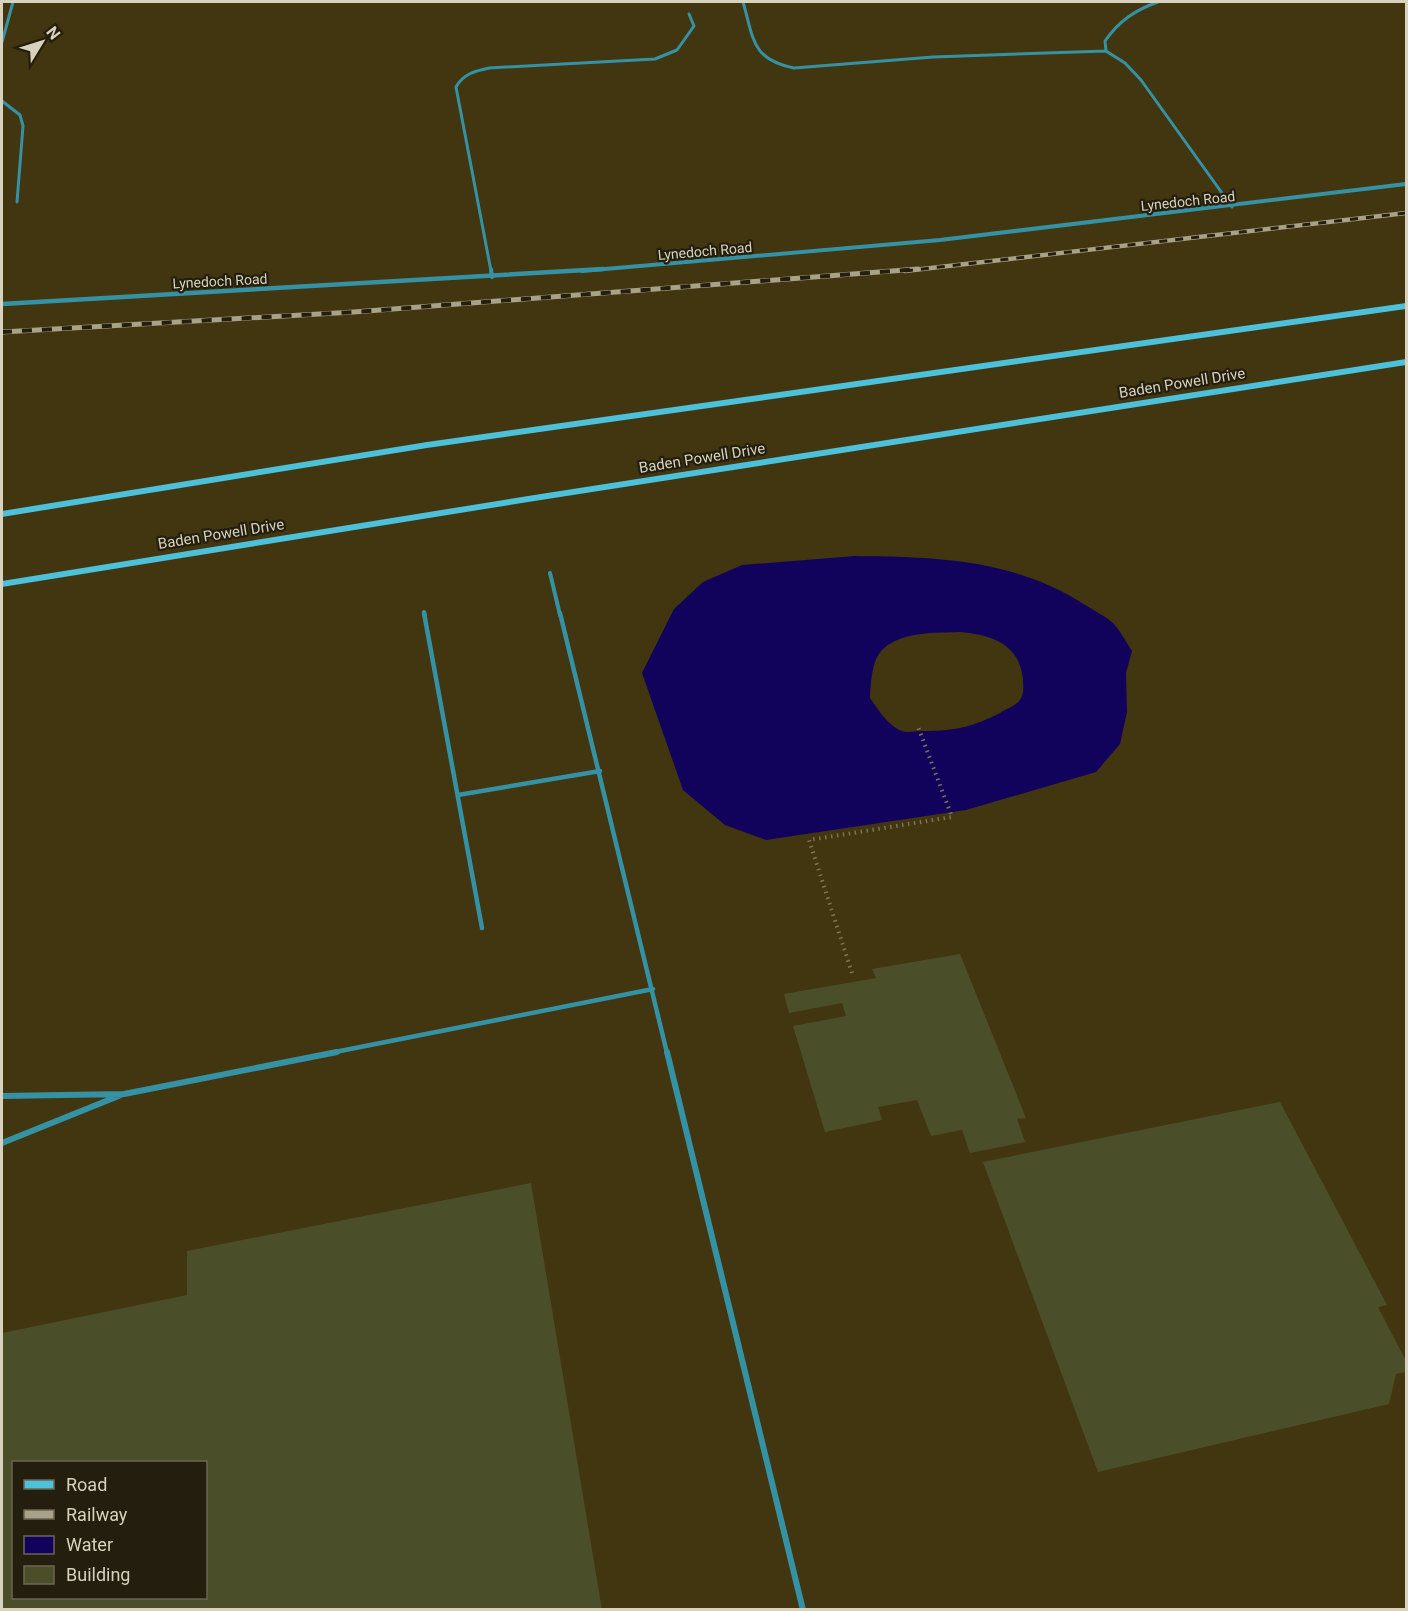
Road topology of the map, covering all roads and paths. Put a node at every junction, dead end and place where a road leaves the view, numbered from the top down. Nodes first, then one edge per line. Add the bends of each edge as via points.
1 (13, 2) edge
2 (743, 2) edge
3 (1158, 2) edge
4 (689, 14) dead end
5 (2, 42) edge
6 (1106, 51) junction
7 (2, 101) edge
8 (1407, 184) edge
9 (16, 202) dead end
10 (1232, 207) junction
11 (492, 277) junction
12 (2, 304) edge
13 (1407, 306) edge
14 (1407, 362) edge
15 (2, 514) edge
16 (550, 573) dead end
17 (2, 585) edge
18 (424, 612) dead end
19 (917, 724) dead end
20 (600, 771) junction
21 (458, 795) junction
22 (482, 928) dead end
23 (852, 973) dead end
24 (652, 989) junction
25 (124, 1094) junction
26 (2, 1096) edge
27 (2, 1143) edge
28 (803, 1610) edge

1 - 5 lane
2 - 6 lane via 757,48 764,58 794,68 933,57
3 - 6 lane via 1121,20 1105,41
4 - 11 lane via 694,26 690,34 668,56 641,61 489,68 459,81 456,87
6 - 10 lane via 1141,80
7 - 9 lane via 20,115 23,126
8 - 10 street, Lynedoch Road
10 - 11 street, Lynedoch Road via 858,248
11 - 12 street, Lynedoch Road
13 - 15 main road via 427,445
14 - 17 main road, Baden Powell Drive
16 - 20 lane
18 - 21 lane
19 - 23 path via 952,817 808,840
20 - 21 lane
20 - 24 lane
21 - 22 lane
24 - 25 lane
24 - 28 lane
25 - 26 lane
25 - 27 lane

